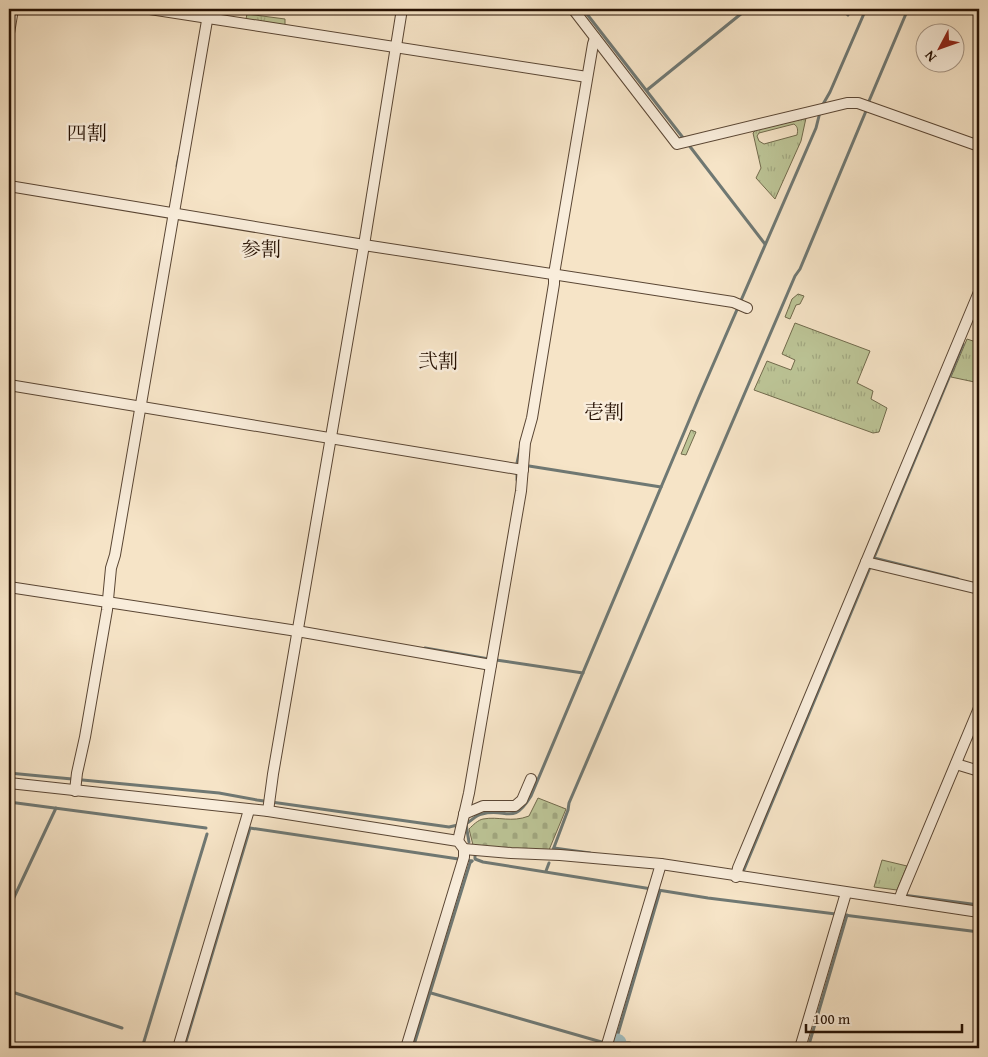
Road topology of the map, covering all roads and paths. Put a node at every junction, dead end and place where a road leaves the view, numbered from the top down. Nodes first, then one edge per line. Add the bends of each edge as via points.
1 (13, 9) edge
2 (150, 9) edge
3 (402, 9) edge
4 (573, 9) edge
5 (205, 15) edge
6 (9, 33) edge
7 (595, 38) junction
8 (395, 46) junction
9 (585, 77) junction
10 (979, 146) edge
11 (9, 186) edge
12 (173, 212) junction
13 (365, 241) junction
14 (554, 274) junction
15 (979, 292) edge
16 (742, 305) dead end
17 (9, 385) edge
18 (141, 406) junction
19 (330, 438) junction
20 (518, 469) junction
21 (870, 563) junction
22 (9, 587) edge
23 (979, 589) edge
24 (107, 600) junction
25 (297, 631) junction
26 (488, 664) junction
27 (979, 708) edge
28 (956, 764) junction
29 (979, 771) edge
30 (531, 778) dead end
31 (9, 784) edge
32 (76, 784) junction
33 (269, 805) junction
34 (248, 810) junction
35 (463, 821) junction
36 (462, 852) junction
37 (661, 864) junction
38 (737, 873) junction
39 (846, 892) junction
40 (900, 897) junction
41 (979, 912) edge
42 (607, 1045) edge
43 (178, 1048) edge
44 (406, 1048) edge
45 (800, 1048) edge

1 - 6 street
2 - 5 street
3 - 8 street
4 - 7 street
5 - 8 street
5 - 12 street
7 - 9 street
7 - 10 street via 677,144 827,107 858,103
8 - 9 street
8 - 13 street
9 - 14 street
11 - 12 street
12 - 13 street
12 - 18 street
13 - 14 street
13 - 19 street
14 - 16 street
14 - 20 street via 532,418
15 - 21 street
17 - 18 street
18 - 19 street
18 - 24 street
19 - 20 street
19 - 25 street
20 - 26 street via 519,500
21 - 23 street
21 - 38 street
22 - 24 street
24 - 25 street
24 - 32 street
25 - 26 street
25 - 33 street
26 - 35 street
27 - 28 street
28 - 29 street
28 - 40 street
30 - 35 street via 522,800 515,806 483,806
31 - 32 street
32 - 34 street
33 - 34 street
33 - 36 street
34 - 43 street
35 - 36 street
36 - 37 street via 560,855
36 - 44 street
37 - 38 street
37 - 42 street
38 - 39 street
39 - 40 street
39 - 45 street
40 - 41 street

